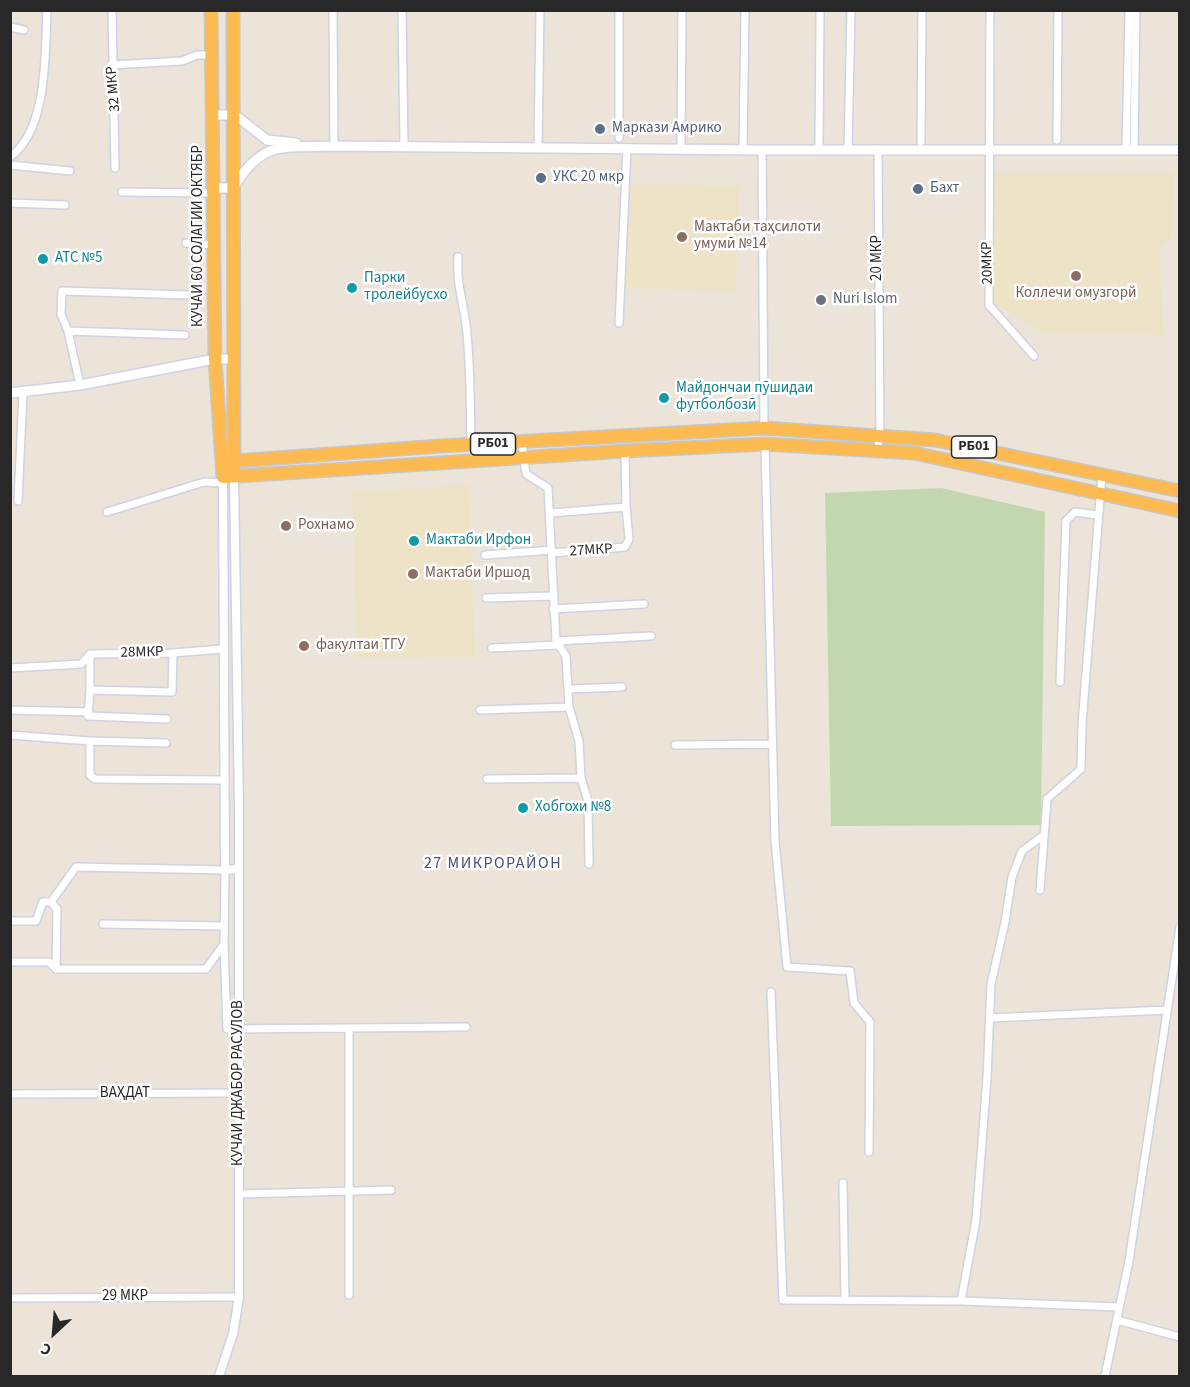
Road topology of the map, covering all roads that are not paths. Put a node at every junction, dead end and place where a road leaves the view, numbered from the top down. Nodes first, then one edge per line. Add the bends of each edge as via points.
1 (47, 10) edge
2 (112, 10) edge
3 (211, 10) edge
4 (233, 10) edge
5 (333, 10) edge
6 (402, 10) edge
7 (540, 10) edge
8 (619, 10) edge
9 (682, 10) edge
10 (745, 10) edge
11 (820, 10) edge
12 (851, 10) edge
13 (922, 10) edge
14 (990, 10) edge
15 (1058, 10) edge
16 (1129, 10) edge
17 (1136, 10) edge
18 (10, 27) edge
19 (24, 30) dead end
20 (212, 55) junction
21 (111, 65) junction
22 (214, 115) junction
23 (235, 115) junction
24 (619, 138) dead end
25 (1057, 140) dead end
26 (921, 142) dead end
27 (334, 146) junction
28 (404, 146) junction
29 (538, 147) junction
30 (989, 147) junction
31 (681, 149) junction
32 (1130, 149) junction
33 (743, 150) junction
34 (762, 150) junction
35 (819, 150) junction
36 (848, 150) junction
37 (1179, 150) edge
38 (627, 151) junction
39 (878, 151) junction
40 (10, 157) edge
41 (10, 165) edge
42 (116, 168) dead end
43 (70, 171) dead end
44 (233, 188) junction
45 (122, 192) dead end
46 (208, 192) junction
47 (10, 203) edge
48 (65, 205) dead end
49 (186, 243) dead end
50 (213, 245) junction
51 (458, 257) dead end
52 (188, 295) dead end
53 (619, 322) dead end
54 (69, 331) junction
55 (185, 335) dead end
56 (1034, 356) dead end
57 (215, 359) junction
58 (232, 359) junction
59 (80, 385) junction
60 (10, 393) edge
61 (23, 393) junction
62 (764, 428) junction
63 (880, 435) junction
64 (522, 442) junction
65 (765, 444) junction
66 (471, 445) junction
67 (624, 451) junction
68 (877, 451) junction
69 (523, 459) junction
70 (228, 462) junction
71 (1102, 474) junction
72 (227, 479) junction
73 (1179, 491) edge
74 (1100, 492) junction
75 (18, 501) dead end
76 (626, 507) junction
77 (1179, 511) edge
78 (107, 512) dead end
79 (551, 513) junction
80 (1098, 515) junction
81 (552, 551) junction
82 (485, 555) dead end
83 (222, 559) junction
84 (236, 559) junction
85 (554, 596) junction
86 (486, 598) dead end
87 (222, 602) junction
88 (236, 603) junction
89 (644, 604) dead end
90 (554, 609) junction
91 (651, 636) dead end
92 (558, 643) junction
93 (492, 648) dead end
94 (222, 649) junction
95 (173, 653) junction
96 (90, 654) junction
97 (10, 668) edge
98 (1060, 682) dead end
99 (622, 687) dead end
100 (569, 689) junction
101 (90, 690) junction
102 (569, 707) junction
103 (10, 710) edge
104 (480, 710) dead end
105 (89, 712) junction
106 (167, 719) dead end
107 (10, 735) edge
108 (90, 741) junction
109 (166, 743) dead end
110 (772, 744) junction
111 (675, 746) dead end
112 (580, 778) junction
113 (487, 779) dead end
114 (224, 780) junction
115 (1044, 835) junction
116 (589, 864) dead end
117 (238, 869) junction
118 (225, 870) junction
119 (1040, 890) dead end
120 (51, 902) junction
121 (10, 921) edge
122 (103, 924) dead end
123 (224, 926) junction
124 (1179, 927) edge
125 (1179, 935) edge
126 (224, 944) junction
127 (10, 962) edge
128 (56, 969) junction
129 (771, 992) dead end
130 (1166, 1010) junction
131 (990, 1018) junction
132 (466, 1028) dead end
133 (349, 1029) junction
134 (238, 1031) junction
135 (239, 1093) junction
136 (10, 1094) edge
137 (869, 1152) dead end
138 (843, 1183) dead end
139 (349, 1190) junction
140 (391, 1190) dead end
141 (240, 1194) junction
142 (349, 1295) dead end
143 (239, 1297) junction
144 (10, 1298) edge
145 (845, 1300) junction
146 (961, 1301) junction
147 (1119, 1307) junction
148 (1116, 1320) junction
149 (1179, 1337) edge
150 (219, 1377) edge
151 (1105, 1377) edge

1 - 40 street via 37,114 22,149
2 - 21 street, 32 МКР
3 - 20 highway, КУЧАИ 60 СОЛАГИИ ОКТЯБР
4 - 23 highway
5 - 27 street
6 - 28 street
7 - 29 street
8 - 24 street
9 - 31 street
10 - 33 street
11 - 35 street
12 - 36 street
13 - 26 street
14 - 30 street, 20МКР
15 - 25 street
16 - 32 street
17 - 32 street
18 - 19 street
20 - 21 street via 196,55 182,61
20 - 22 highway, КУЧАИ 60 СОЛАГИИ ОКТЯБР
21 - 42 street, 32 МКР
22 - 23 main road
22 - 46 highway, КУЧАИ 60 СОЛАГИИ ОКТЯБР
23 - 27 main road via 267,140
23 - 44 highway
27 - 28 main road
27 - 44 main road via 270,148 256,157
28 - 29 main road
29 - 38 main road
30 - 32 main road
30 - 39 main road
30 - 56 street, 20МКР via 989,305
31 - 33 main road
31 - 38 main road
32 - 37 main road
33 - 34 main road
34 - 35 main road
34 - 62 street
35 - 36 main road
36 - 39 main road
38 - 53 street
39 - 63 street, 20 МКР
41 - 43 street
44 - 46 main road
44 - 58 highway
45 - 46 street
46 - 50 highway, КУЧАИ 60 СОЛАГИИ ОКТЯБР
47 - 48 street
49 - 50 street
50 - 57 highway, КУЧАИ 60 СОЛАГИИ ОКТЯБР
51 - 66 street via 457,281 468,351
52 - 54 street via 62,291 61,314
54 - 55 street
54 - 59 street
57 - 58 main road
57 - 59 main road
57 - 70 highway, КУЧАИ 60 СОЛАГИИ ОКТЯБР
58 - 70 highway
59 - 61 main road
60 - 61 main road
61 - 75 street
62 - 63 highway, РБ01
62 - 64 highway, РБ01
63 - 68 street, 20 МКР
63 - 71 highway, РБ01 via 935,440
64 - 66 highway, РБ01
64 - 69 street
65 - 67 highway, РБ01
65 - 68 highway, РБ01
65 - 110 street
66 - 70 highway, РБ01
67 - 69 highway, РБ01
67 - 76 street, 27МКР
68 - 74 highway, РБ01 via 914,453
69 - 72 highway, РБ01
69 - 79 street, 27МКР via 526,474 548,488
70 - 72 highway
71 - 73 highway, РБ01
71 - 74 street
72 - 78 street via 204,482
72 - 83 street
72 - 84 street, КУЧАИ ДЖАБОР РАСУЛОВ
74 - 77 highway, РБ01
74 - 80 street
76 - 79 street
76 - 81 street, 27МКР via 629,539 625,547
79 - 81 street, 27МКР
80 - 98 street via 1075,513 1066,521
80 - 115 street via 1081,770 1047,799
81 - 82 street, 27МКР
81 - 85 street, 27МКР
83 - 84 street
83 - 87 street
84 - 88 street, КУЧАИ ДЖАБОР РАСУЛОВ
85 - 86 street
85 - 90 street, 27МКР
87 - 88 street
87 - 94 street
88 - 117 street, КУЧАИ ДЖАБОР РАСУЛОВ
89 - 90 street
90 - 92 street, 27МКР
91 - 92 street
92 - 93 street
92 - 100 street, 27МКР via 566,656
94 - 95 street
94 - 114 street
95 - 96 street, 28МКР
95 - 101 street, 28МКР via 172,692
96 - 97 street, 28МКР via 81,664
96 - 101 street
99 - 100 street
100 - 102 street, 27МКР
101 - 105 street
102 - 104 street
102 - 112 street, 27МКР via 579,741
103 - 105 street
105 - 106 street via 88,716
107 - 108 street
108 - 109 street
108 - 114 street via 90,775 95,779
110 - 111 street
110 - 137 street via 775,841 787,967 850,971 854,1003 870,1022
112 - 113 street
112 - 116 street, 27МКР via 588,801
114 - 118 street
115 - 119 street
115 - 131 street via 1022,852 1012,877 991,984
117 - 118 street
117 - 134 street, КУЧАИ ДЖАБОР РАСУЛОВ
118 - 120 street via 76,867
118 - 123 street
120 - 121 street via 43,902 36,921
120 - 128 street via 57,909
122 - 123 street
123 - 126 street
124 - 125 street
125 - 130 street
126 - 128 street via 206,969
126 - 134 street via 226,1029
127 - 128 street via 49,962
129 - 145 street via 783,1300
130 - 131 street
130 - 147 street
131 - 146 street via 976,1220
132 - 133 street
133 - 134 street
133 - 139 street
134 - 135 street, КУЧАИ ДЖАБОР РАСУЛОВ
135 - 136 street, ВАҲДАТ
135 - 141 street, КУЧАИ ДЖАБОР РАСУЛОВ
138 - 145 street
139 - 140 street
139 - 141 street
139 - 142 street
141 - 143 street, КУЧАИ ДЖАБОР РАСУЛОВ
143 - 144 street, 29 МКР
143 - 150 street, КУЧАИ ДЖАБОР РАСУЛОВ via 233,1334
145 - 146 street
146 - 147 street
147 - 148 street
148 - 149 street
148 - 151 street

